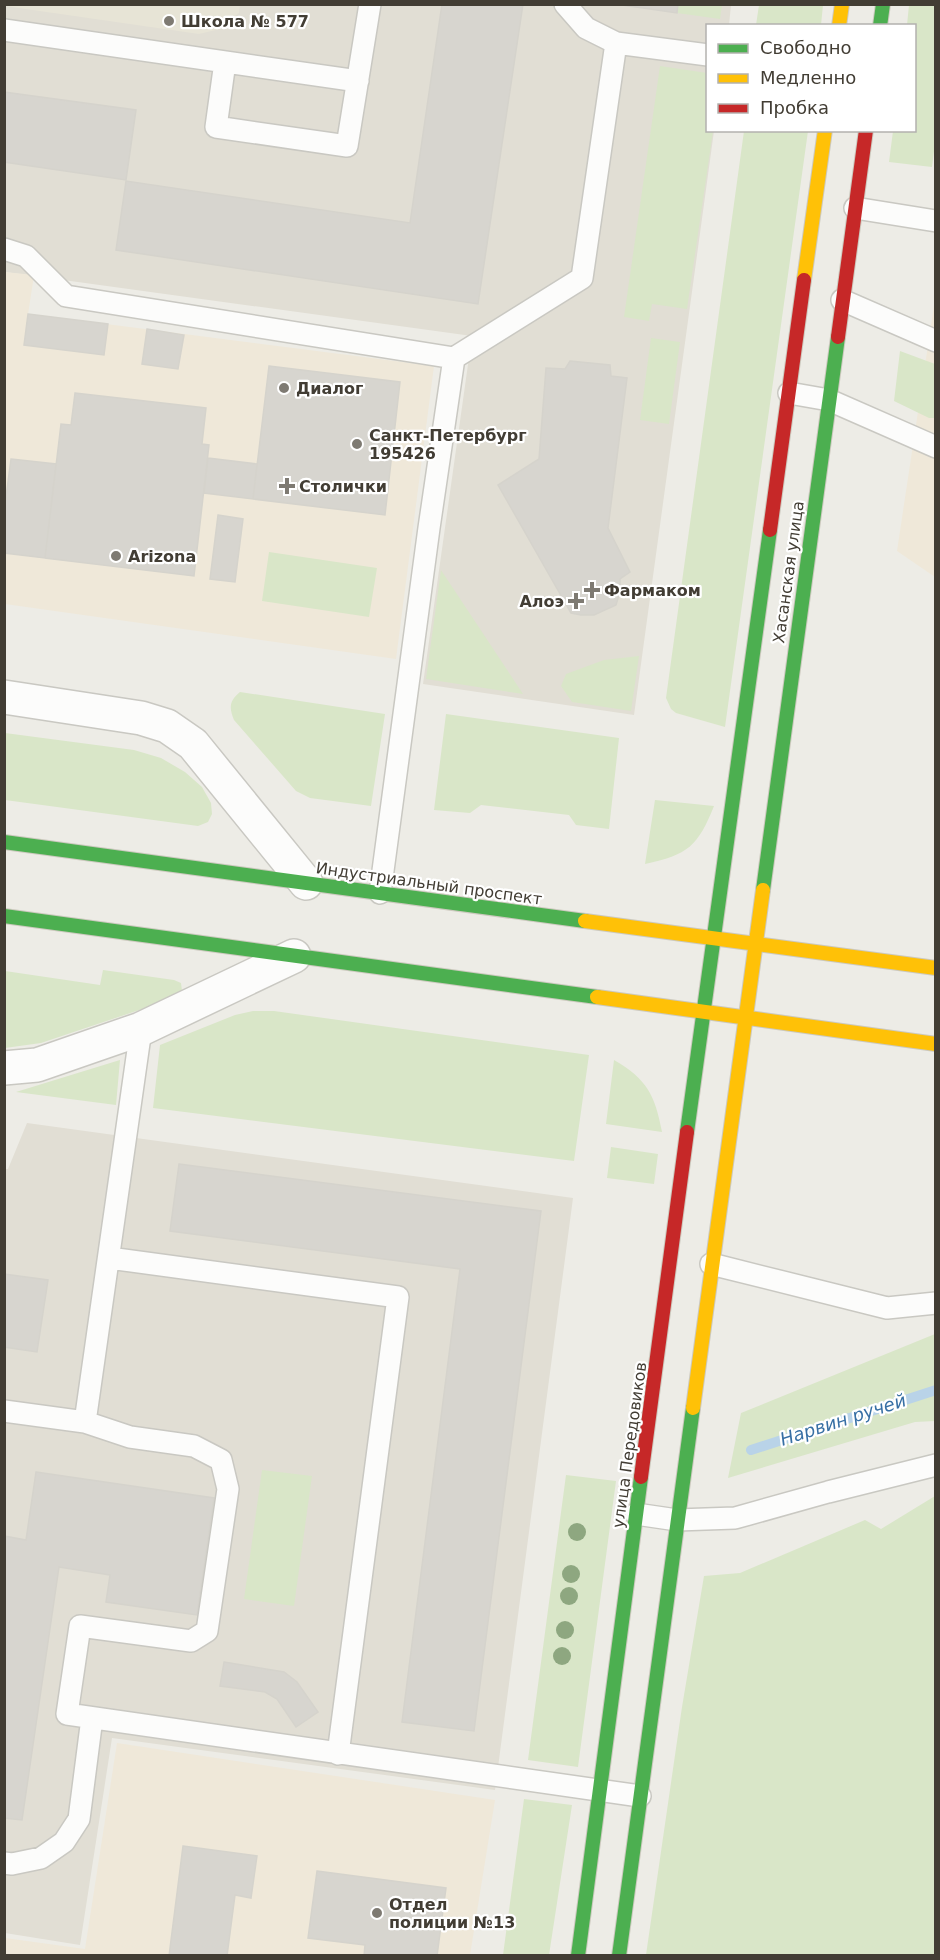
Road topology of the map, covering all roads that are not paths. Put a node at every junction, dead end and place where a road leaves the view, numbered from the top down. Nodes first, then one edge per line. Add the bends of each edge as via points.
1 (370, 4) edge
2 (565, 4) edge
3 (842, 4) edge
4 (883, 4) edge
5 (839, 24) edge
6 (880, 24) edge
7 (4, 30) edge
8 (616, 43) junction
9 (706, 55) edge
10 (225, 62) junction
11 (358, 81) junction
12 (825, 132) edge
13 (866, 132) edge
14 (855, 208) junction
15 (936, 221) edge
16 (4, 249) edge
17 (842, 300) junction
18 (936, 341) edge
19 (454, 358) junction
20 (789, 393) junction
21 (829, 399) junction
22 (936, 447) edge
23 (4, 697) edge
24 (4, 842) edge
25 (306, 883) junction
26 (380, 893) junction
27 (4, 916) edge
28 (714, 938) junction
29 (754, 944) junction
30 (294, 956) junction
31 (936, 969) edge
32 (703, 1012) junction
33 (744, 1018) junction
34 (141, 1029) junction
35 (936, 1044) edge
36 (4, 1068) edge
37 (109, 1258) junction
38 (711, 1264) junction
39 (936, 1303) edge
40 (4, 1412) edge
41 (86, 1422) junction
42 (936, 1466) edge
43 (636, 1514) junction
44 (677, 1520) junction
45 (92, 1718) junction
46 (338, 1754) junction
47 (600, 1790) junction
48 (640, 1796) junction
49 (4, 1863) edge
50 (578, 1956) edge
51 (619, 1956) edge

1 - 11 lane
2 - 8 lane via 586,28
3 - 5 street
4 - 6 street
7 - 10 lane
8 - 9 lane
8 - 19 lane via 582,278
10 - 11 lane
10 - 11 lane via 216,127 336,145 347,146
12 - 20 street, Хасанская улица
13 - 14 street, Хасанская улица
14 - 15 lane
14 - 17 street, Хасанская улица
16 - 19 lane via 26,256 66,296
17 - 18 lane
17 - 21 street, Хасанская улица
19 - 26 lane
20 - 21 lane
20 - 28 street, Хасанская улица
21 - 22 lane
21 - 29 street, Хасанская улица
23 - 25 street via 141,718 167,726 193,744
24 - 25 street, Индустриальный проспект
25 - 26 street, Индустриальный проспект
26 - 28 street, Индустриальный проспект
27 - 30 street
28 - 29 street, Индустриальный проспект
28 - 32 street, улица Передовиков
29 - 31 street, Индустриальный проспект
29 - 33 street, Хасанская улица
30 - 32 street
30 - 34 street
32 - 33 street
32 - 43 street, улица Передовиков
33 - 35 street
33 - 38 street
34 - 36 street via 37,1065
34 - 37 lane
37 - 41 lane
37 - 46 lane via 398,1297
38 - 39 lane via 887,1308
38 - 44 street
40 - 41 lane
41 - 45 lane via 130,1437 194,1446 221,1460 228,1489 207,1631 191,1641 80,1626 67,1714
42 - 44 lane via 735,1518
43 - 44 lane
43 - 47 street, улица Передовиков
44 - 48 street
45 - 46 lane
45 - 49 lane via 79,1819 64,1842 41,1858
46 - 47 lane
47 - 48 lane
47 - 50 street, улица Передовиков
48 - 51 street

